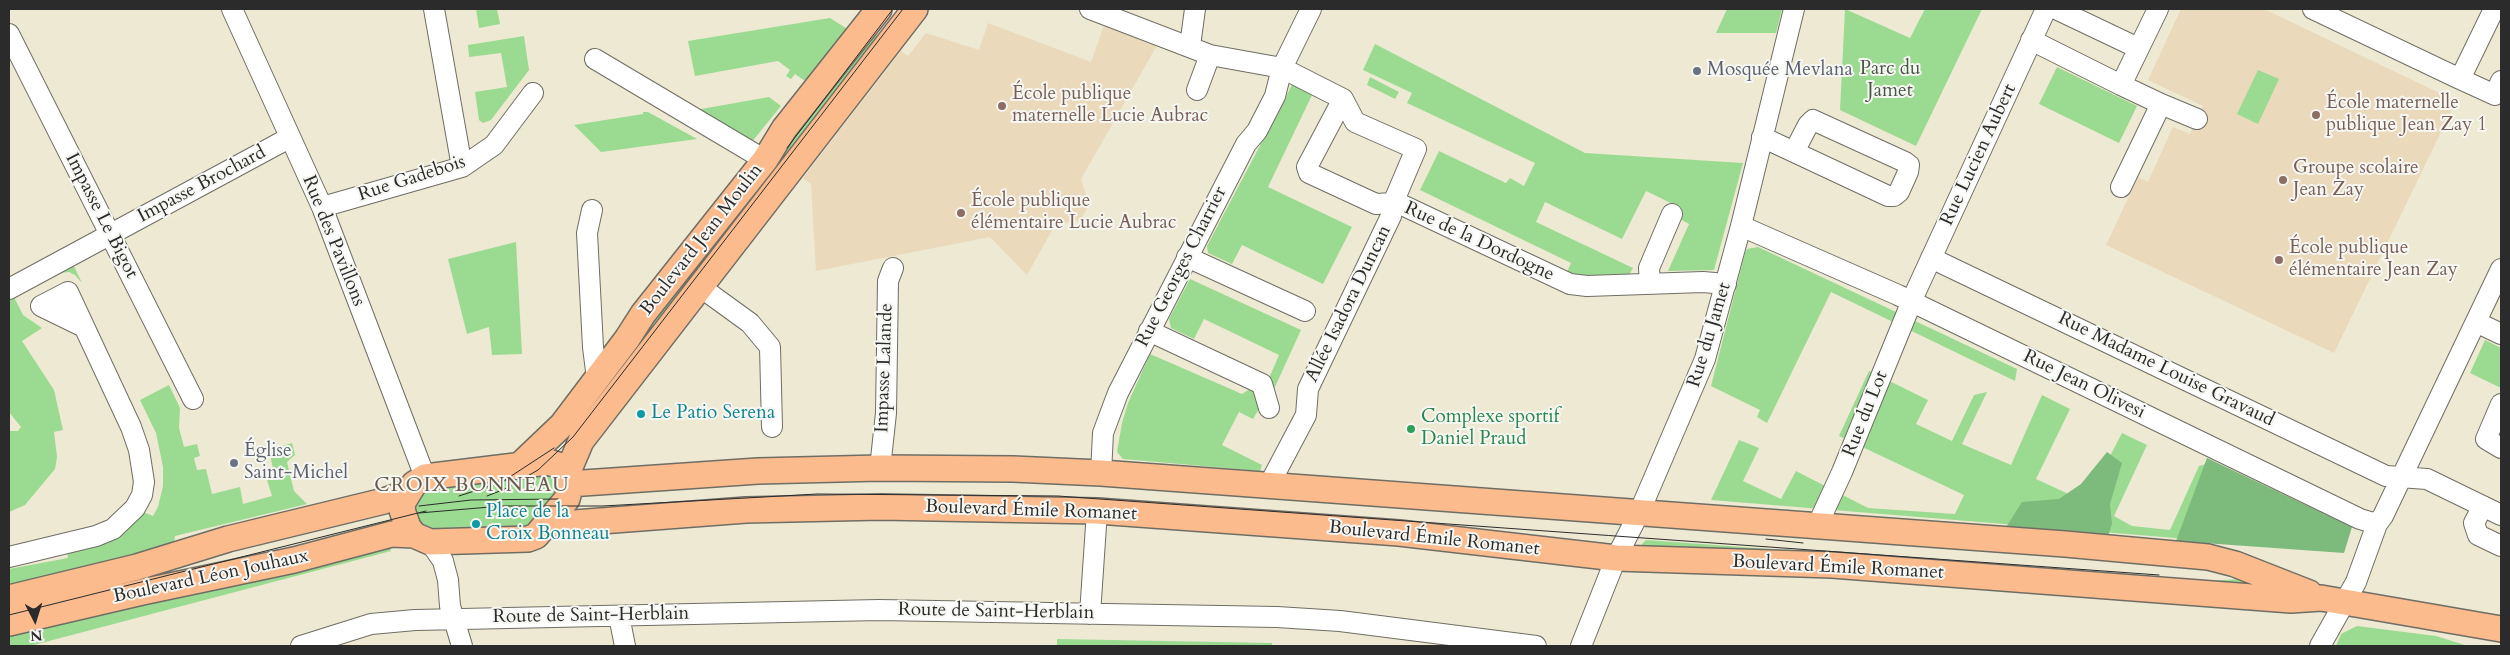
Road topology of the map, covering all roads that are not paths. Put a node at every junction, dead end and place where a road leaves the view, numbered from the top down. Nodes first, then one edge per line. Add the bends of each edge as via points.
1 (232, 9) edge
2 (434, 9) edge
3 (879, 9) edge
4 (914, 9) edge
5 (1090, 9) edge
6 (1195, 9) edge
7 (1311, 9) edge
8 (1794, 9) edge
9 (2046, 9) edge
10 (2056, 9) edge
11 (2158, 9) edge
12 (2313, 9) edge
13 (2494, 9) edge
14 (9, 34) edge
15 (2031, 40) junction
16 (1190, 46) junction
17 (2138, 48) junction
18 (1210, 54) junction
19 (595, 59) dead end
20 (1282, 68) junction
21 (2460, 78) junction
22 (2501, 81) edge
23 (2121, 85) junction
24 (1197, 90) dead end
25 (533, 93) dead end
26 (1343, 99) junction
27 (2161, 104) junction
28 (2197, 118) dead end
29 (1762, 137) junction
30 (289, 138) junction
31 (1794, 152) junction
32 (766, 160) junction
33 (462, 167) junction
34 (2121, 187) dead end
35 (1392, 204) junction
36 (322, 207) junction
37 (592, 210) dead end
38 (1672, 214) dead end
39 (1741, 226) junction
40 (110, 234) junction
41 (1187, 257) junction
42 (1931, 258) junction
43 (893, 268) dead end
44 (2501, 269) edge
45 (1650, 284) junction
46 (1726, 284) junction
47 (699, 286) junction
48 (9, 288) edge
49 (1912, 302) junction
50 (1304, 311) dead end
51 (2476, 322) junction
52 (84, 327) dead end
53 (1149, 331) junction
54 (2501, 334) edge
55 (600, 376) junction
56 (193, 398) dead end
57 (2501, 404) edge
58 (1269, 408) dead end
59 (772, 428) dead end
60 (2501, 448) edge
61 (520, 466) junction
62 (880, 468) junction
63 (1101, 473) junction
64 (2402, 477) junction
65 (568, 479) junction
66 (416, 485) junction
67 (1269, 485) junction
68 (2483, 506) junction
69 (1097, 511) junction
70 (1639, 513) junction
71 (2501, 515) edge
72 (2377, 524) junction
73 (548, 525) junction
74 (1817, 526) junction
75 (422, 539) junction
76 (470, 540) junction
77 (2501, 546) edge
78 (9, 557) edge
79 (1616, 558) junction
80 (448, 580) junction
81 (9, 598) edge
82 (2321, 598) junction
83 (2347, 602) junction
84 (1090, 614) junction
85 (619, 616) junction
86 (454, 618) junction
87 (9, 623) edge
88 (2501, 629) edge
89 (301, 646) edge
90 (462, 646) edge
91 (625, 646) edge
92 (1536, 646) edge
93 (1581, 646) edge
94 (2320, 646) edge

1 - 30 street, Rue des Pavillons
2 - 33 street
3 - 32 main road, Boulevard Jean Moulin via 784,129
4 - 47 main road, Boulevard Jean Moulin
5 - 16 street
6 - 16 street
7 - 20 street, Rue Georges Charrier
8 - 29 street, Rue du Jamet
9 - 15 street, Rue Lucien Aubert
10 - 17 street
11 - 17 street
12 - 21 street
13 - 21 street
14 - 40 street, Impasse Le Bigot
15 - 23 street
15 - 42 street, Rue Lucien Aubert
16 - 18 street
17 - 23 street
18 - 20 street
18 - 24 street
19 - 32 street
20 - 26 street
20 - 41 street, Rue Georges Charrier via 1275,96
21 - 22 street via 2495,95
23 - 27 street
25 - 33 street, Rue Gadebois via 494,145
26 - 35 street, Rue de la Dordogne via 1355,122 1416,149
26 - 35 street via 1306,167 1309,173 1376,204
27 - 28 street
27 - 34 street
29 - 31 street
29 - 39 street, Rue du Jamet
30 - 36 street, Rue des Pavillons
30 - 40 street, Impasse Brochard
31 - 31 street via 1888,196 1899,192 1909,166 1813,120
32 - 55 main road, Boulevard Jean Moulin via 643,314
33 - 36 street, Rue Gadebois
35 - 45 street, Rue de la Dordogne via 1400,204 1570,284
35 - 67 street, Allée Isadora Duncan via 1391,216 1308,389 1306,415
36 - 66 street, Rue des Pavillons
37 - 55 street via 587,233 593,347 596,371
38 - 45 street via 1649,268
39 - 46 street, Rue du Jamet
39 - 49 street, Rue Jean Olivesi
40 - 48 street, Impasse Brochard
40 - 56 street, Impasse Le Bigot
41 - 50 street
41 - 53 street, Rue Georges Charrier
42 - 49 street, Rue Lucien Aubert
42 - 64 street, Rue Madame Louise Gravaud via 2379,472
43 - 62 street, Impasse Lalande via 888,281 886,414
44 - 51 street
45 - 46 street, Rue de la Dordogne
46 - 70 street, Rue du Jamet via 1705,359
47 - 59 street via 750,322 770,347
47 - 65 main road, Boulevard Jean Moulin via 581,441
49 - 72 street, Rue Jean Olivesi via 2360,519
49 - 74 street, Rue du Lot
51 - 54 street
51 - 64 street
52 - 78 street via 139,450 144,482 142,495 135,508 113,529
53 - 58 street via 1262,384
53 - 63 street, Rue Georges Charrier via 1118,393 1103,433
55 - 61 main road, Boulevard Jean Moulin via 562,426
57 - 60 street via 2486,439
61 - 65 main road via 548,462 561,466
61 - 66 main road
62 - 63 main road, Boulevard Émile Romanet
62 - 65 main road, Boulevard Émile Romanet
63 - 67 main road, Boulevard Émile Romanet
64 - 68 street, Rue Madame Louise Gravaud via 2427,479
64 - 72 street
65 - 73 main road via 567,499
66 - 75 main road via 402,510 408,528
66 - 81 main road, Boulevard Léon Jouhaux via 384,501
67 - 70 main road, Boulevard Émile Romanet
68 - 71 street, Rue Madame Louise Gravaud
68 - 77 street via 2474,524 2478,535
69 - 73 main road, Boulevard Émile Romanet via 881,507 746,510
69 - 79 main road, Boulevard Émile Romanet via 1399,533
69 - 84 street
70 - 74 main road, Boulevard Émile Romanet
70 - 79 street, Rue du Jamet
72 - 83 street
73 - 76 main road via 528,539
74 - 82 main road, Boulevard Émile Romanet via 2208,557 2235,564
75 - 76 main road
75 - 80 street via 443,561
75 - 87 main road, Boulevard Léon Jouhaux via 392,534 303,558
76 - 80 street via 451,561
79 - 82 main road, Boulevard Émile Romanet via 1832,565 2291,600
79 - 93 street, Rue du Jamet
80 - 86 street
82 - 83 main road, Boulevard Émile Romanet
83 - 88 main road, Boulevard Émile Romanet
83 - 94 street
84 - 85 street, Route de Saint-Herblain via 879,610
84 - 92 street, Route de Saint-Herblain via 1334,620
85 - 86 street, Route de Saint-Herblain
85 - 91 street
86 - 89 street, Route de Saint-Herblain via 371,624
86 - 90 street

